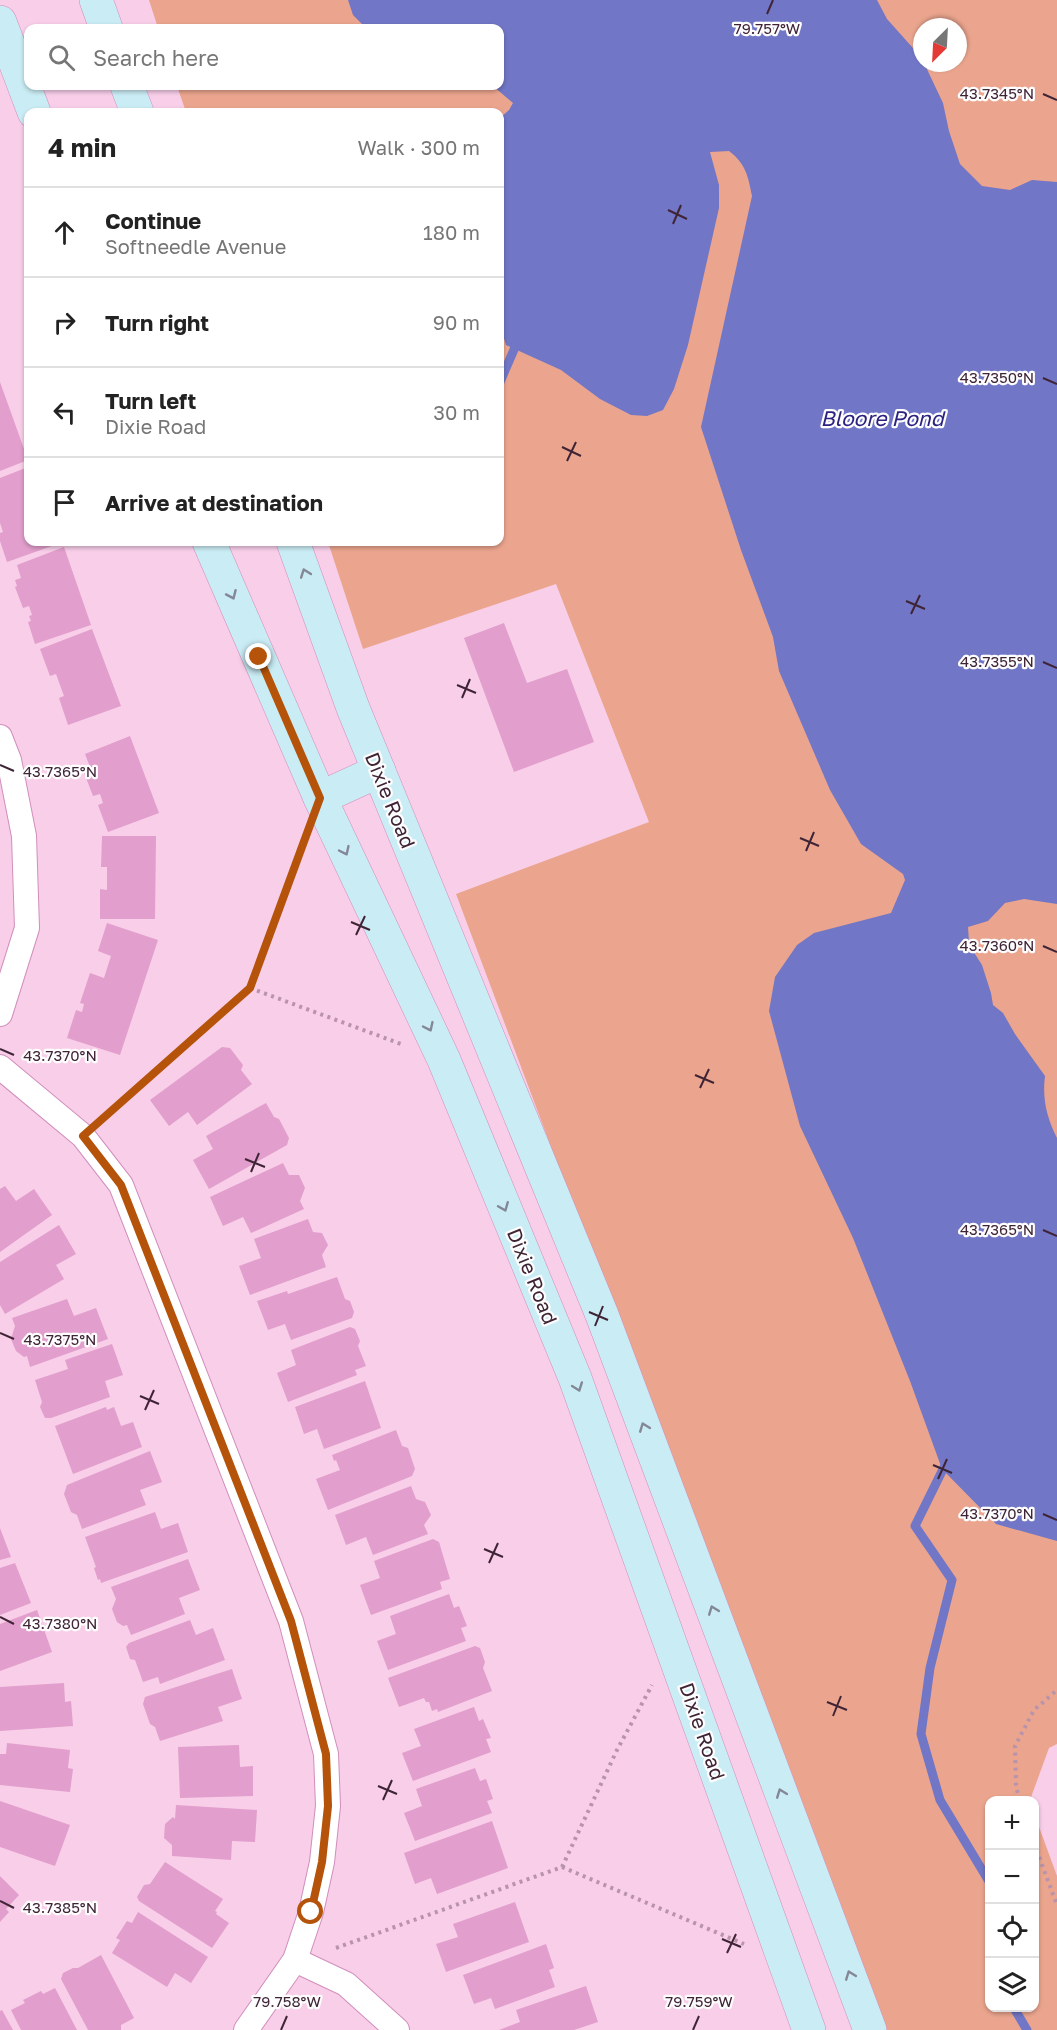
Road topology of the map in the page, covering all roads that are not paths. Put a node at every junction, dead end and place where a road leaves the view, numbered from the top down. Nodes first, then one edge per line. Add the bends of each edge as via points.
1 (96, 0) edge
2 (0, 22) edge
3 (105, 24) edge
4 (24, 86) edge
5 (26, 90) edge
6 (129, 90) edge
7 (32, 108) edge
8 (135, 108) edge
9 (211, 546) edge
10 (294, 546) edge
11 (0, 737) edge
12 (379, 771) junction
13 (320, 798) junction
14 (0, 1014) edge
15 (0, 1067) edge
16 (295, 1960) junction
17 (246, 2030) edge
18 (397, 2030) edge
19 (809, 2030) edge
20 (870, 2030) edge

1 - 3 main road
2 - 4 main road
5 - 7 main road
6 - 8 main road
9 -> 13 main road, Dixie Road
12 -> 10 main road, Dixie Road
11 - 14 street via 9,760 24,836 27,928
12 - 13 main road
20 -> 12 main road, Dixie Road via 602,1315
13 -> 19 main road, Dixie Road via 444,1060 574,1378
15 - 16 street via 83,1136 121,1185 291,1621 326,1754 328,1806 322,1862
16 - 17 street
16 - 18 street via 346,1984

